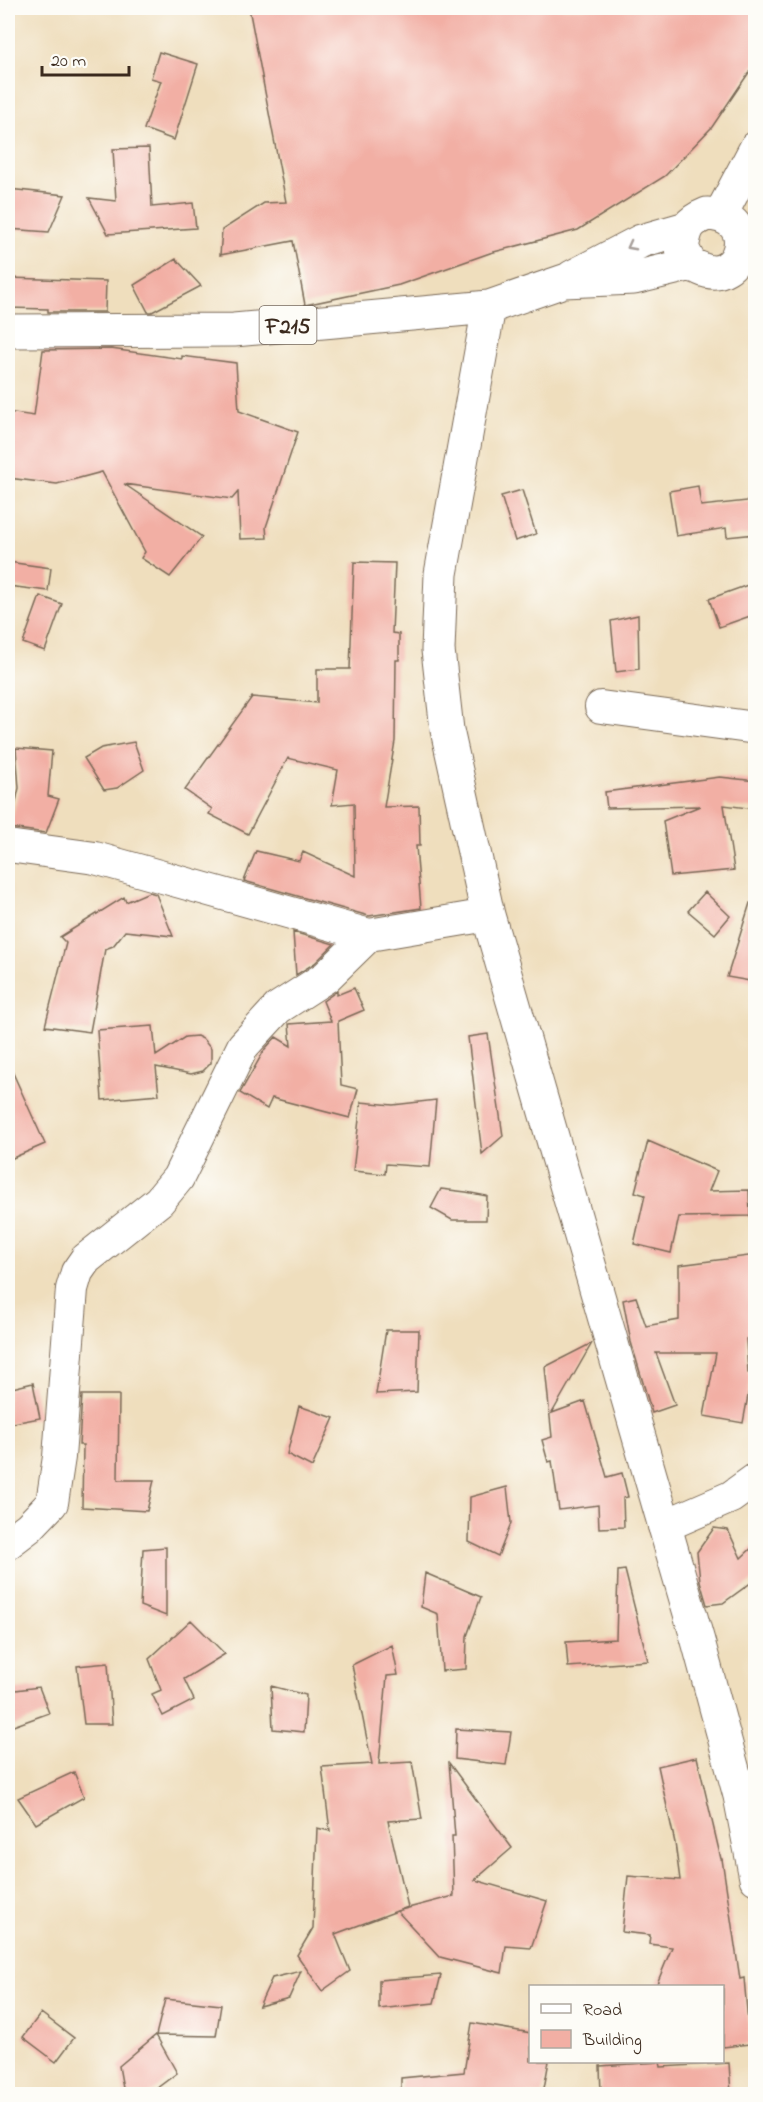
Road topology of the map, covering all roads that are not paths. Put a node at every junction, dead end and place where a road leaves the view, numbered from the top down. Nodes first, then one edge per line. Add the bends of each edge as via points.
1 (756, 148) edge
2 (737, 221) edge
3 (686, 228) junction
4 (746, 259) edge
5 (692, 264) junction
6 (564, 281) junction
7 (489, 307) junction
8 (8, 331) edge
9 (601, 707) dead end
10 (756, 728) edge
11 (8, 846) edge
12 (488, 915) junction
13 (369, 935) junction
14 (756, 1479) edge
15 (664, 1527) junction
16 (8, 1544) edge
17 (756, 1878) edge

1 - 2 main road
2 - 3 main road, F215 via 707,214
2 - 4 main road, F215
3 - 5 main road via 682,248
3 -> 6 main road, F215 via 641,241
4 - 5 main road, F215 via 724,270 707,272
5 - 6 main road, F215 via 634,278
6 - 7 main road, F215
7 - 8 main road, F215 via 234,330
7 - 12 main road via 441,574 438,650 447,730
9 - 10 street
11 - 13 street via 95,858
12 - 13 street
12 - 15 main road
13 - 16 street via 326,977 278,1008 243,1046 178,1178 159,1201 86,1259 77,1272 72,1288 60,1457 52,1503
14 - 15 street via 731,1497
15 - 17 main road via 741,1796

